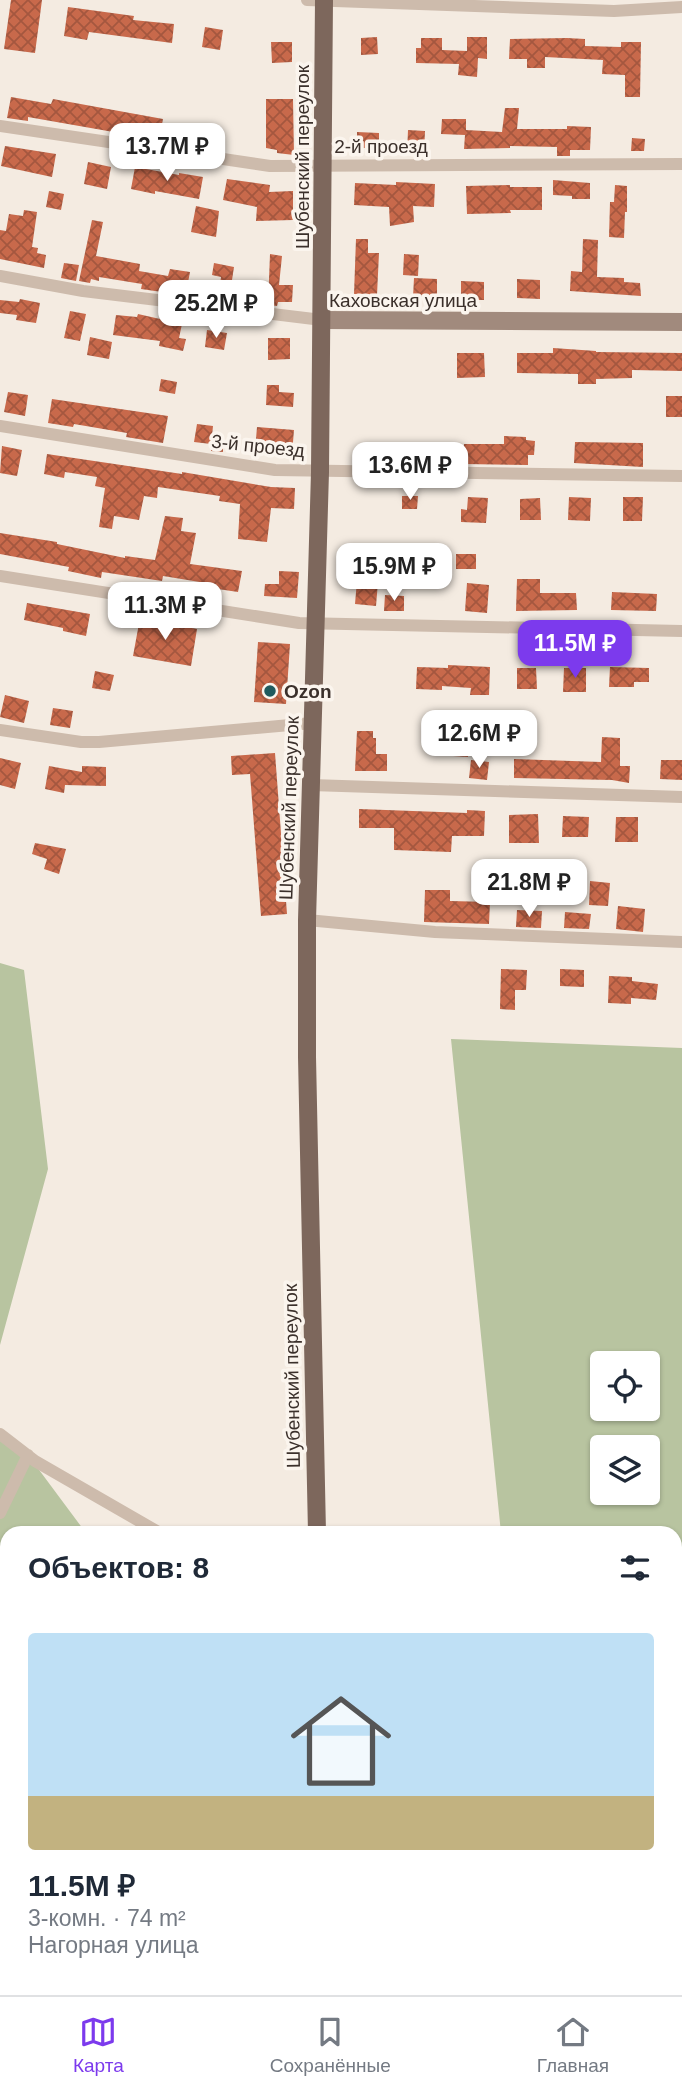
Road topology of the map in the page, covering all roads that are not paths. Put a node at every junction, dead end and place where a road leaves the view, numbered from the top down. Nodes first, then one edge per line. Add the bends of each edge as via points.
1 (318, 1) edge
2 (682, 7) edge
3 (0, 126) edge
4 (682, 164) edge
5 (323, 165) junction
6 (0, 276) edge
7 (322, 320) junction
8 (682, 322) edge
9 (0, 426) edge
10 (320, 472) junction
11 (682, 476) edge
12 (0, 576) edge
13 (316, 624) junction
14 (682, 631) edge
15 (312, 723) junction
16 (0, 730) edge
17 (311, 785) junction
18 (682, 797) edge
19 (307, 920) junction
20 (682, 943) edge
21 (0, 1434) edge
22 (27, 1455) junction
23 (0, 1513) edge
24 (148, 1526) edge
25 (317, 1526) edge

1 - 2 street via 614,10
1 - 5 main road, Шубенский переулок
3 - 5 street, 2-й проезд via 270,166
4 - 5 street, 2-й проезд
5 - 7 main road, Шубенский переулок
6 - 7 street, Каховская улица via 83,291
7 - 8 main road, Каховская улица
7 - 10 main road, Шубенский переулок
9 - 10 street, 3-й проезд via 174,456
10 - 11 street, 3-й проезд
10 - 13 main road, Шубенский переулок
12 - 13 street
13 - 14 street
13 - 15 main road, Шубенский переулок
15 - 16 street via 99,742
15 - 17 main road, Шубенский переулок
17 - 18 street
17 - 19 main road, Шубенский переулок
19 - 20 street via 435,932
19 - 25 main road, Шубенский переулок
21 - 22 street
22 - 23 street
22 - 24 street

